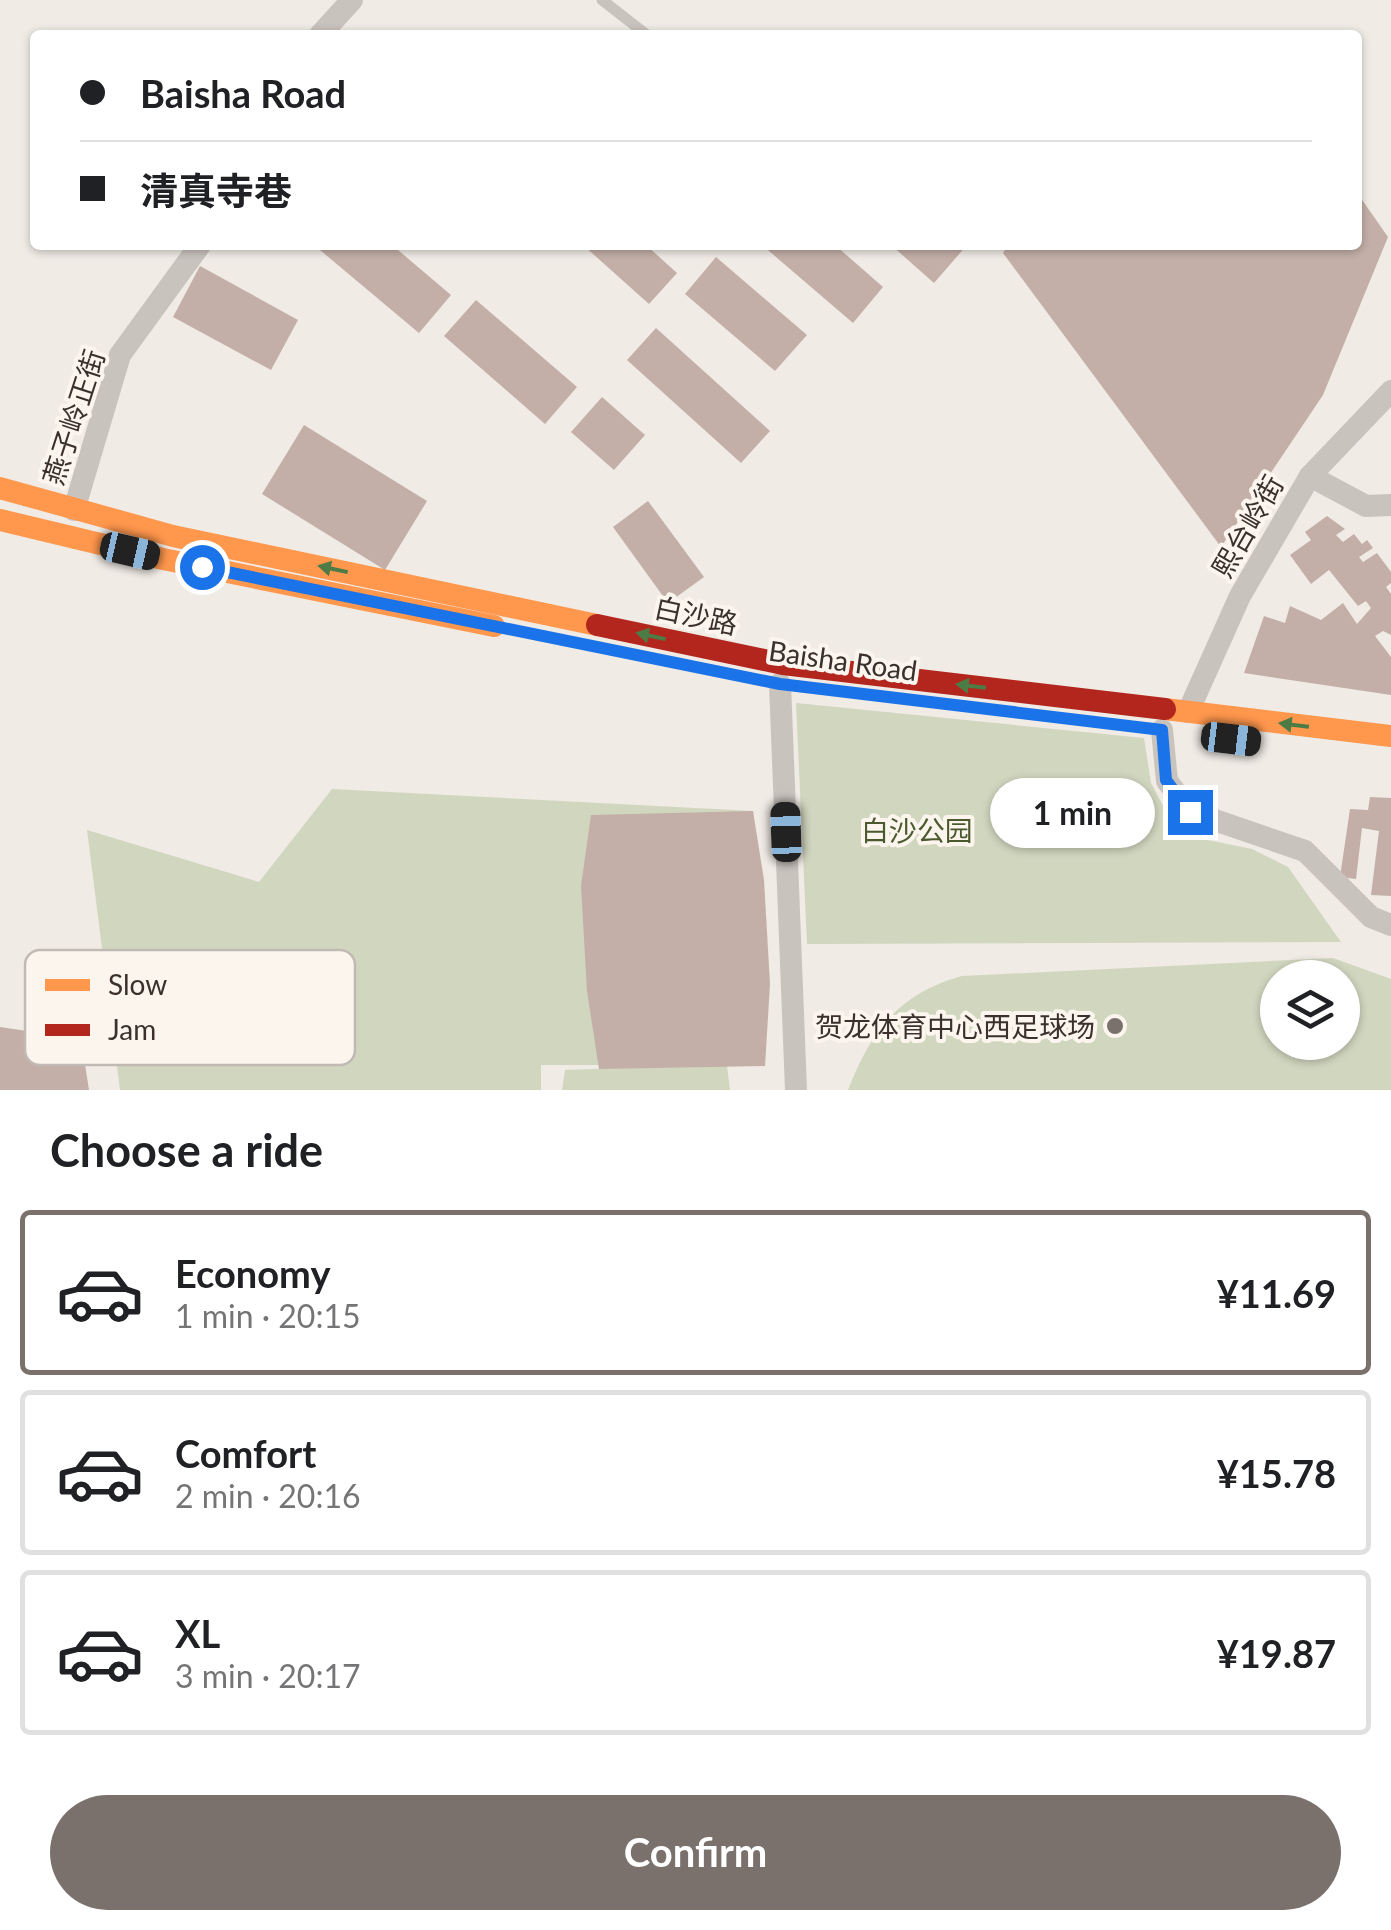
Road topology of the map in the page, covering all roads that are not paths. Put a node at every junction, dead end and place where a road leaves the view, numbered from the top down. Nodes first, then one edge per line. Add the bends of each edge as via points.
1 (352, 0) edge
2 (602, 0) edge
3 (325, 30) edge
4 (641, 30) edge
5 (196, 250) edge
6 (1391, 391) edge
7 (1310, 476) junction
8 (0, 488) edge
9 (1391, 505) edge
10 (74, 510) junction
11 (0, 520) edge
12 (780, 684) junction
13 (1188, 712) junction
14 (1162, 730) junction
15 (1391, 736) edge
16 (1391, 758) edge
17 (1391, 925) edge
18 (796, 1090) edge

1 - 3 street
2 - 4 lane
5 - 10 street, 燕子岭正街 via 120,355
6 - 7 street, 熙台岭街
7 - 9 street via 1366,506
7 - 13 street, 熙台岭街 via 1240,596
8 - 10 street, 白沙路
13 -> 10 street, 白沙路 via 783,664
11 - 12 street, Baisha Road
12 - 14 street, Baisha Road
12 - 18 street
15 -> 13 street, 白沙路
14 - 16 street, Baisha Road
14 - 17 street via 1166,780 1190,812 1305,851 1371,917

